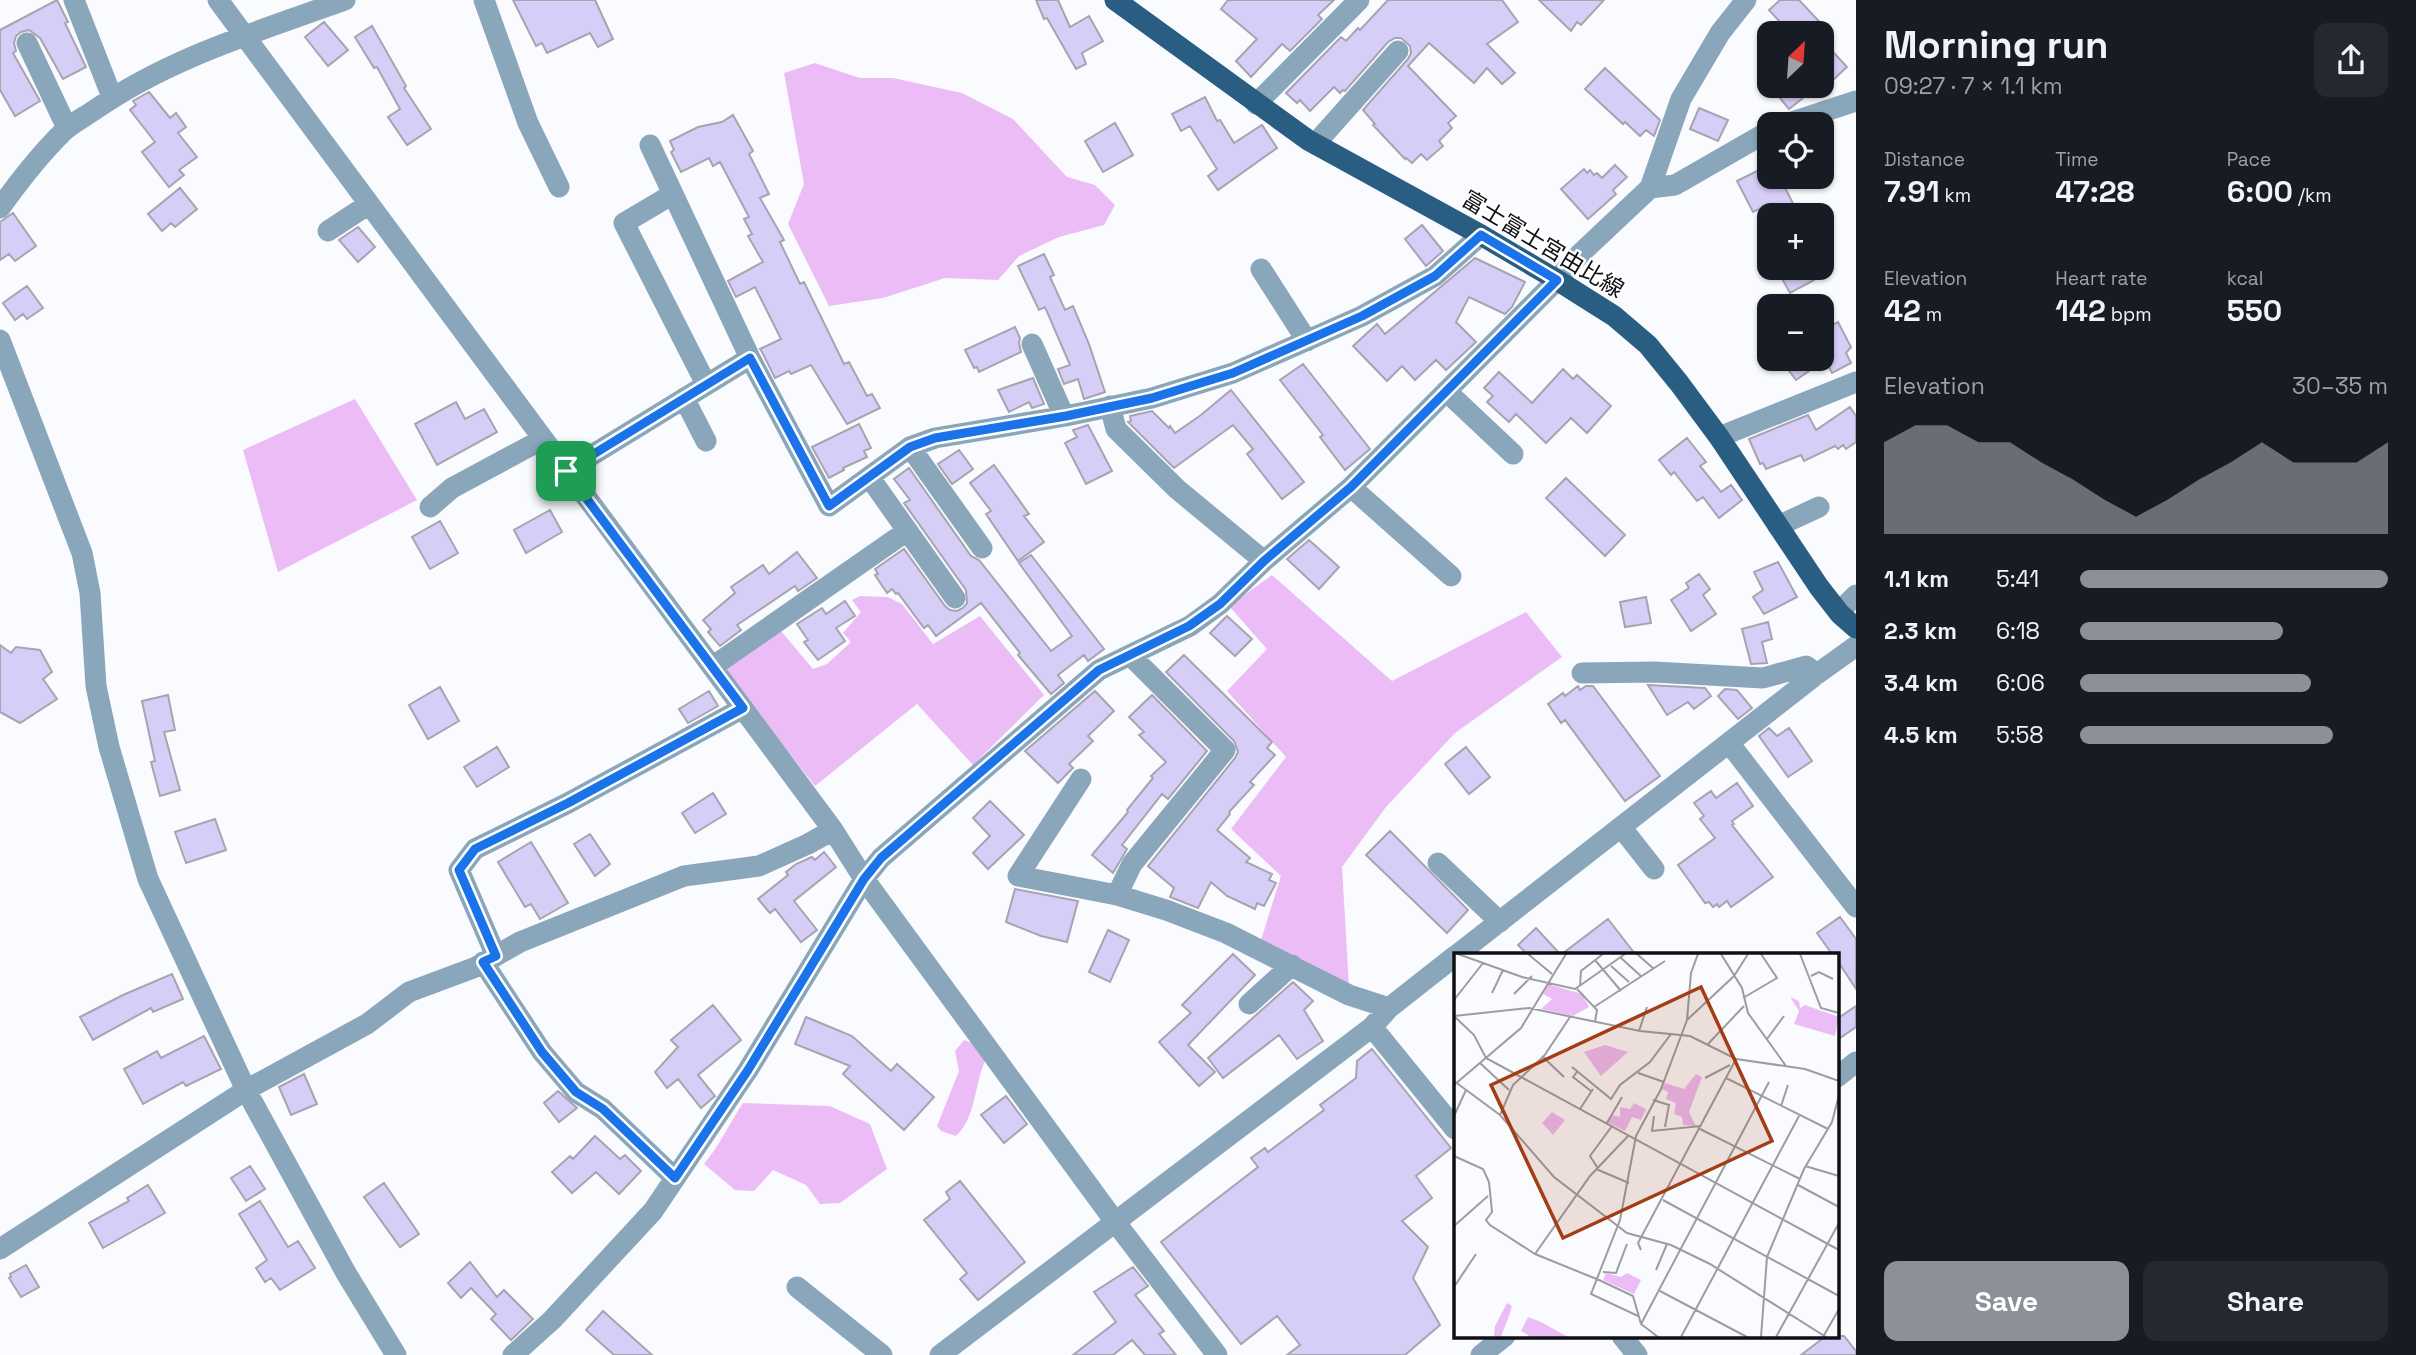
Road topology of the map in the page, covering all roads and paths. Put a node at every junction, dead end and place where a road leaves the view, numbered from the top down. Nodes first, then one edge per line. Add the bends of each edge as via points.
1 (74, 0) edge
2 (218, 0) edge
3 (345, 0) edge
4 (484, 0) edge
5 (1115, 0) edge
6 (1359, 0) edge
7 (1746, 0) edge
8 (245, 36) junction
9 (27, 43) dead end
10 (1398, 51) dead end
11 (112, 97) junction
12 (1856, 102) edge
13 (1256, 104) junction
14 (1824, 112) edge
15 (67, 128) junction
16 (1757, 138) edge
17 (1315, 144) junction
18 (650, 145) dead end
19 (559, 187) dead end
20 (1650, 188) junction
21 (673, 194) junction
22 (369, 204) junction
23 (0, 208) edge
24 (328, 231) dead end
25 (1481, 235) junction
26 (1261, 269) dead end
27 (1557, 280) junction
28 (0, 340) edge
29 (1307, 341) junction
30 (1032, 344) dead end
31 (750, 358) junction
32 (1856, 382) edge
33 (706, 384) junction
34 (1446, 391) junction
35 (684, 398) junction
36 (1110, 406) junction
37 (1064, 416) junction
38 (1719, 438) junction
39 (543, 439) junction
40 (706, 441) dead end
41 (910, 447) junction
42 (1513, 454) dead end
43 (566, 471) junction
44 (870, 478) junction
45 (1351, 487) junction
46 (1819, 507) dead end
47 (430, 508) dead end
48 (1778, 526) junction
49 (907, 531) junction
50 (982, 548) dead end
51 (1264, 561) junction
52 (1451, 576) dead end
53 (1856, 595) edge
54 (956, 598) dead end
55 (1839, 612) junction
56 (1856, 628) edge
57 (1856, 646) edge
58 (1129, 655) junction
59 (712, 667) junction
60 (1582, 673) dead end
61 (1817, 674) junction
62 (743, 708) junction
63 (1729, 743) junction
64 (1081, 779) dead end
65 (1621, 827) junction
66 (833, 830) junction
67 (1438, 863) dead end
68 (1654, 869) dead end
69 (864, 879) junction
70 (1117, 895) junction
71 (1856, 907) edge
72 (1500, 922) junction
73 (1460, 953) edge
74 (1454, 957) edge
75 (489, 959) junction
76 (1292, 965) junction
77 (1249, 1004) dead end
78 (1389, 1008) junction
79 (1372, 1027) junction
80 (1856, 1062) edge
81 (1839, 1075) edge
82 (246, 1090) junction
83 (1454, 1128) edge
84 (675, 1178) junction
85 (1116, 1223) junction
86 (0, 1249) edge
87 (797, 1287) dead end
88 (1502, 1338) edge
89 (1624, 1338) edge
90 (396, 1355) edge
91 (513, 1355) edge
92 (882, 1355) edge
93 (940, 1355) edge
94 (1217, 1355) edge
95 (1481, 1355) edge
96 (1637, 1355) edge

1 - 11 street
2 - 8 street
3 - 8 street
4 - 19 street via 528,122
5 - 13 main road, 富士富士宮由比線
6 - 13 street
7 - 20 street via 1720,33 1681,99
8 - 11 street via 160,70
8 - 22 street
9 - 15 street
10 - 17 street
11 - 15 street
12 - 14 street
13 - 17 main road, 富士富士宮由比線
15 - 23 street via 32,164
16 - 20 street via 1675,185
17 - 25 main road, 富士富士宮由比線
18 - 21 street
20 - 27 street
21 - 31 street
21 - 33 street via 625,223
22 - 24 street
22 - 39 street
25 - 27 main road, 富士富士宮由比線
25 - 29 street via 1435,276
26 - 29 street
27 - 34 street
27 - 38 main road, 富士富士宮由比線 via 1614,316 1648,345
28 - 82 street via 82,553 90,593 96,686 148,879
29 - 36 street via 1233,373
30 - 37 street
31 - 33 street
31 - 44 street via 829,506
32 - 38 street
33 - 35 street
34 - 42 street
34 - 45 street
35 - 40 street
35 - 43 street
36 - 37 street
36 - 51 street via 1116,429 1177,489
37 - 41 street via 935,438
38 - 48 main road, 富士富士宮由比線
39 - 43 street
39 - 47 street via 452,488
41 - 44 street
41 - 50 street
43 - 59 street
44 - 49 street
45 - 51 street
45 - 52 street
46 - 48 street
48 - 55 main road, 富士富士宮由比線
49 - 54 street
49 - 59 street
51 - 58 street via 1220,604 1189,626
53 - 55 street
55 - 56 main road, 富士富士宮由比線
57 - 61 street
58 - 69 street via 1099,670 881,858
58 - 70 street via 1225,750 1132,864
59 - 62 street
60 - 61 street via 1763,678 1806,666
61 - 63 street
62 - 66 street
62 - 75 street via 475,849 459,870
63 - 65 street
63 - 71 street
64 - 70 street via 1018,876
65 - 68 street
65 - 72 street
66 - 69 street
66 - 75 street via 759,866 684,876 520,942
67 - 72 street
69 - 84 street via 748,1070
69 - 85 street
70 - 76 street via 1226,933
72 - 73 street
74 - 78 street
75 - 82 street via 409,992 367,1024
75 - 84 street via 542,1052 576,1092 603,1109
76 - 77 street
76 - 78 street via 1349,995
78 - 79 street
79 - 83 street
79 - 85 street
80 - 81 street
82 - 86 street
82 - 90 street
84 - 91 street via 653,1211 552,1320
85 - 93 street
85 - 94 street
87 - 92 street
88 - 95 street
89 - 96 street

